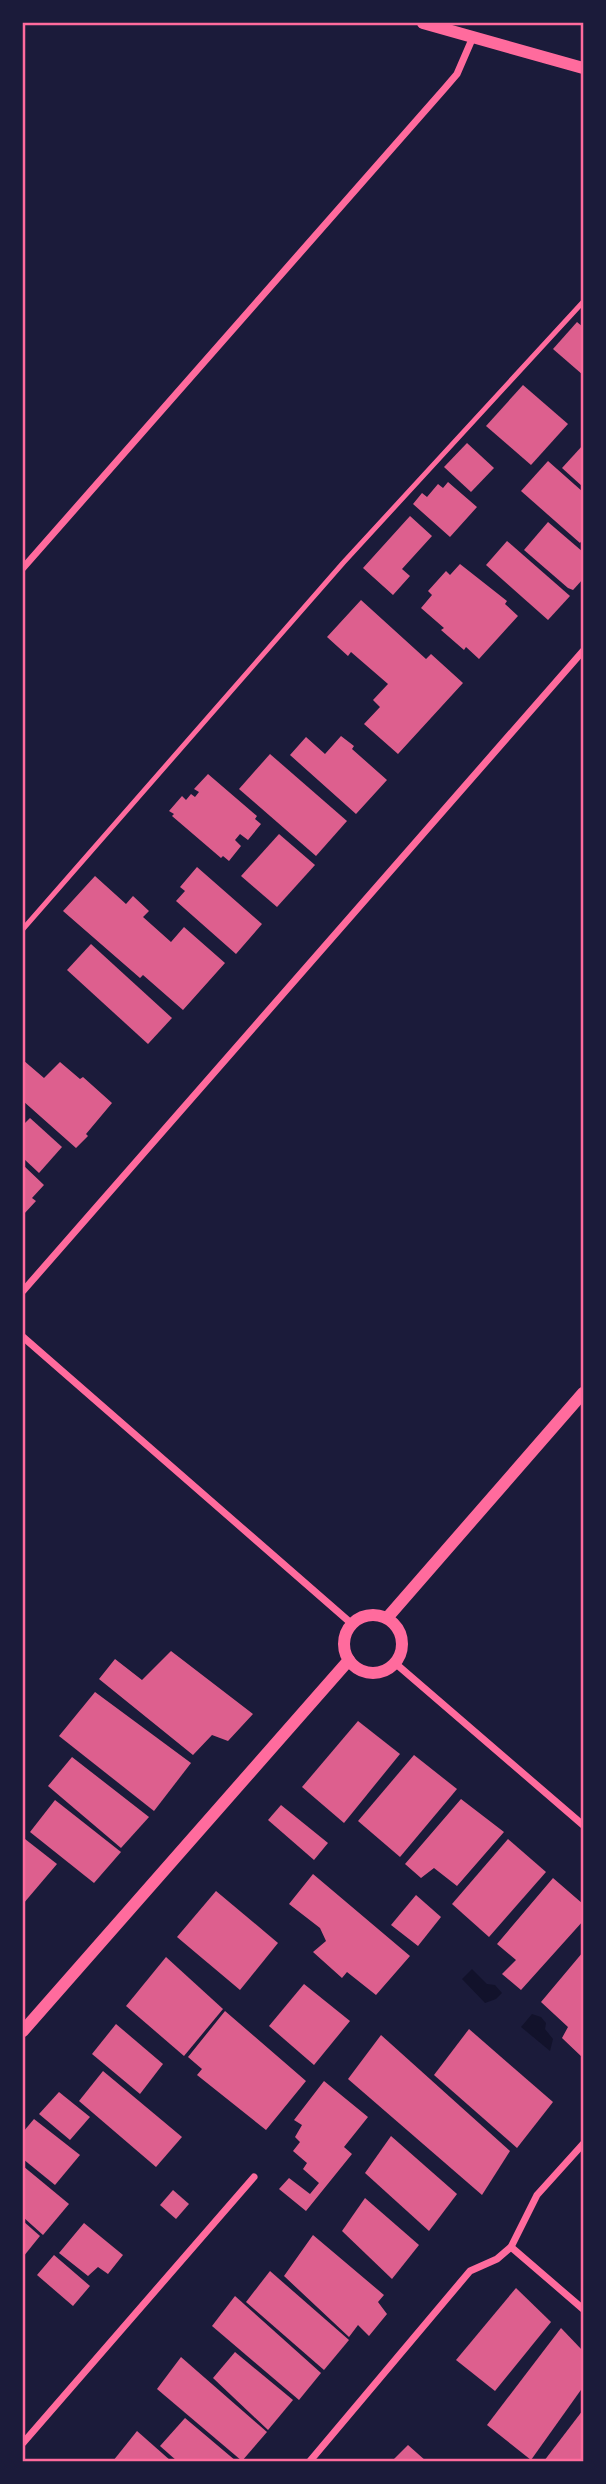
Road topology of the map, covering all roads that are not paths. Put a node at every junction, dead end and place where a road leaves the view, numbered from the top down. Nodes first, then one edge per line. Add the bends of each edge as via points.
1 (423, 23) edge
2 (473, 37) junction
3 (583, 68) edge
4 (583, 302) edge
5 (23, 568) edge
6 (583, 651) edge
7 (23, 929) edge
8 (23, 1291) edge
9 (23, 1336) edge
10 (583, 1394) edge
11 (387, 1618) junction
12 (352, 1624) junction
13 (349, 1661) junction
14 (395, 1663) junction
15 (583, 1825) edge
16 (23, 2031) edge
17 (583, 2144) edge
18 (254, 2177) dead end
19 (511, 2247) junction
20 (583, 2309) edge
21 (23, 2442) edge
22 (310, 2461) edge

1 - 2 street
2 - 3 street
2 - 5 street via 457,75
4 - 7 lane via 352,553
6 - 8 street
9 - 12 street
10 - 11 street
11 - 12 street via 368,1615
11 - 14 street via 402,1639
12 - 13 street via 344,1642
13 - 14 street via 372,1673
13 - 16 street
14 - 15 street
17 - 19 street via 537,2194
18 - 21 street
19 - 20 street
19 - 22 street via 470,2271

